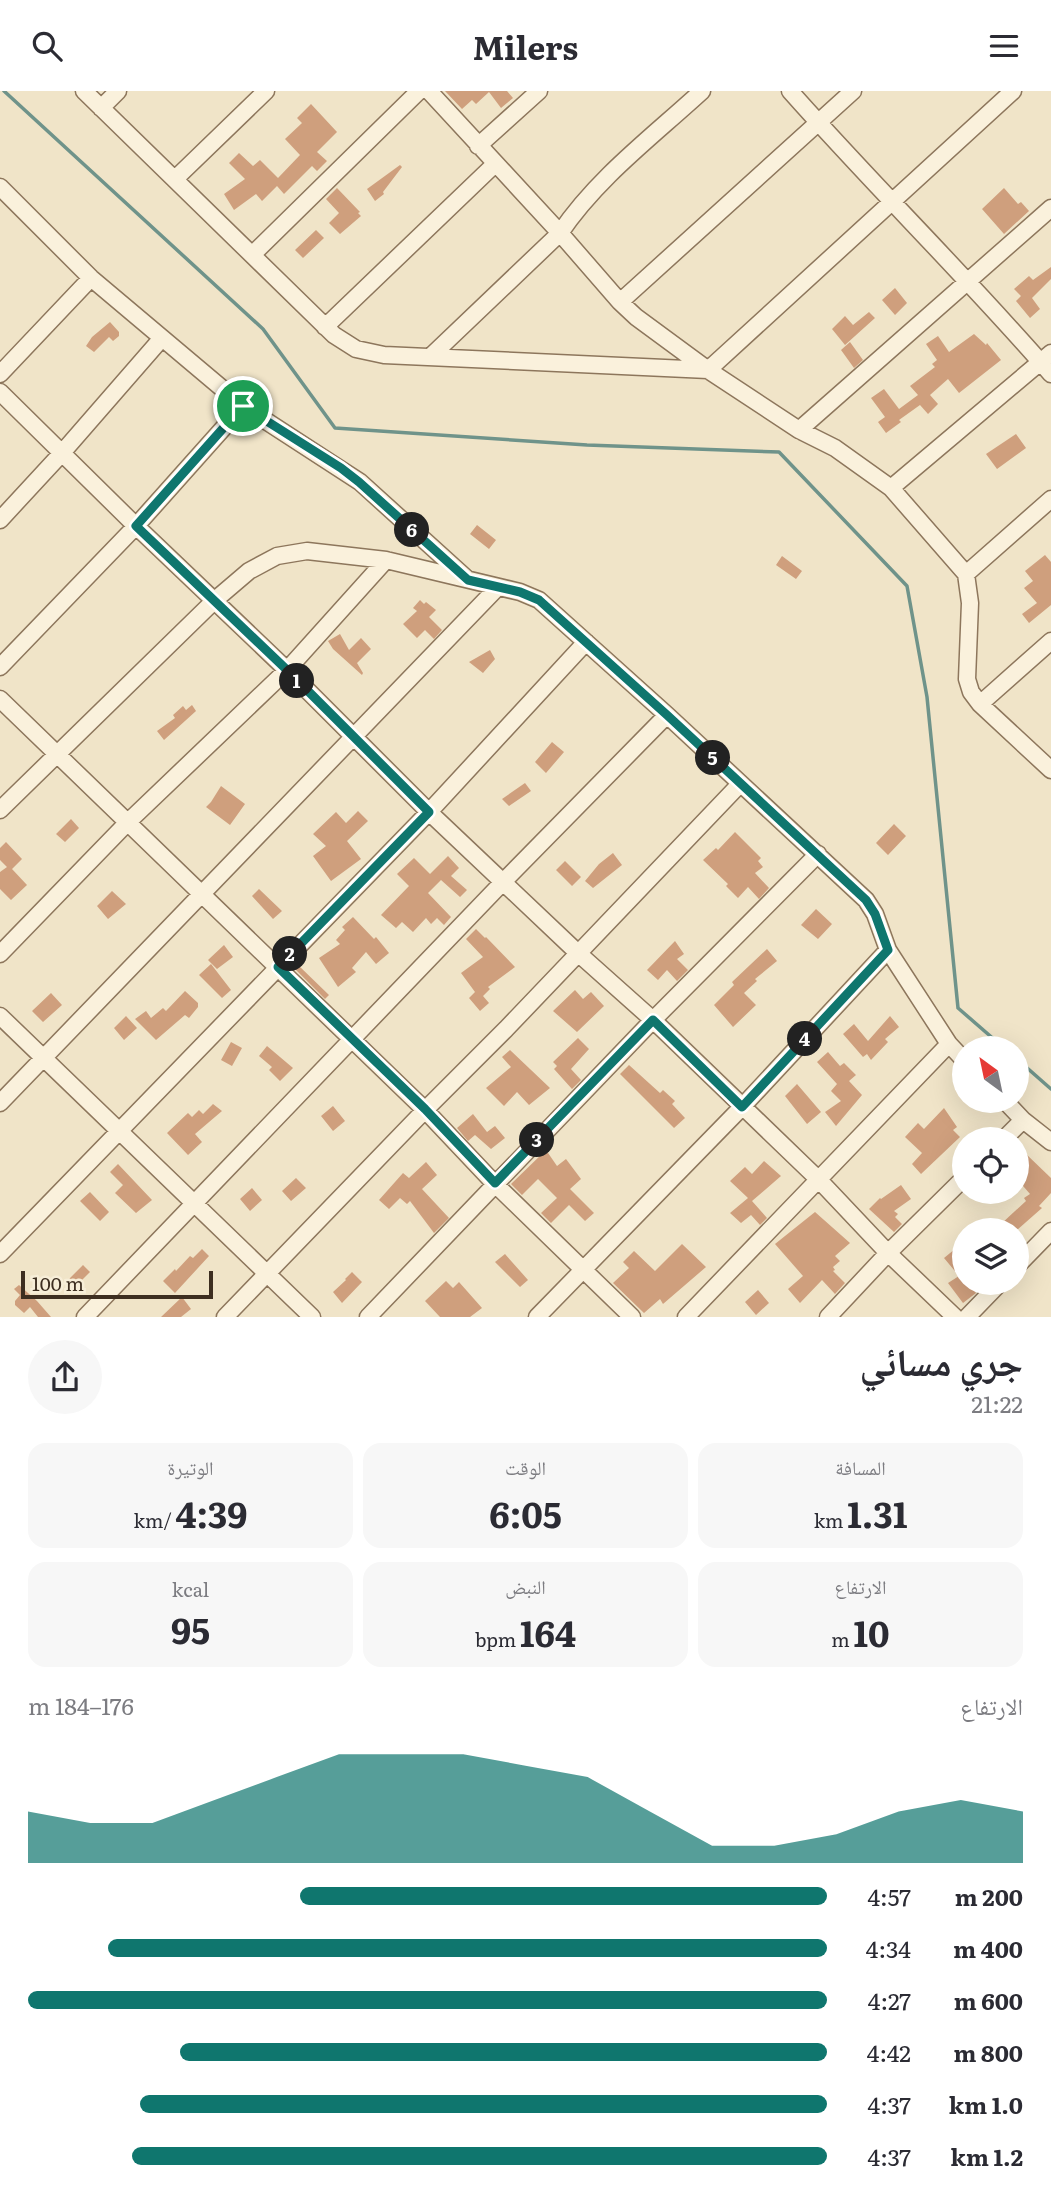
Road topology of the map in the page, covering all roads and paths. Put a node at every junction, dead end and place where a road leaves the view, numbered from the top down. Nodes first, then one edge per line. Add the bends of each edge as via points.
1 (84, 91) edge
2 (118, 91) edge
3 (265, 91) edge
4 (419, 91) edge
5 (429, 91) edge
6 (539, 91) edge
7 (702, 91) edge
8 (790, 91) edge
9 (853, 91) edge
10 (1013, 91) edge
11 (102, 108) junction
12 (819, 123) junction
13 (478, 146) junction
14 (495, 164) junction
15 (175, 179) junction
16 (0, 187) edge
17 (892, 203) junction
18 (1051, 208) edge
19 (560, 233) junction
20 (252, 255) junction
21 (91, 278) junction
22 (968, 281) junction
23 (620, 302) junction
24 (325, 327) junction
25 (162, 338) junction
26 (430, 357) junction
27 (1048, 363) edge
28 (708, 370) junction
29 (0, 374) edge
30 (0, 392) edge
31 (243, 406) junction
32 (799, 430) junction
33 (61, 454) junction
34 (891, 488) junction
35 (1051, 499) edge
36 (0, 520) edge
37 (136, 526) junction
38 (386, 560) junction
39 (966, 574) junction
40 (468, 580) junction
41 (498, 587) junction
42 (215, 600) junction
43 (1051, 641) edge
44 (586, 642) junction
45 (0, 667) edge
46 (287, 670) junction
47 (0, 699) edge
48 (980, 704) junction
49 (667, 715) junction
50 (353, 737) junction
51 (57, 753) junction
52 (1051, 770) edge
53 (740, 784) junction
54 (0, 810) edge
55 (429, 812) junction
56 (128, 822) junction
57 (818, 854) junction
58 (502, 883) junction
59 (201, 894) junction
60 (888, 950) junction
61 (0, 954) edge
62 (579, 954) junction
63 (278, 967) junction
64 (0, 1016) edge
65 (653, 1020) junction
66 (353, 1039) junction
67 (949, 1044) junction
68 (952, 1047) edge
69 (44, 1059) junction
70 (0, 1103) edge
71 (742, 1107) junction
72 (425, 1109) junction
73 (1016, 1113) edge
74 (1023, 1120) junction
75 (1016, 1127) edge
76 (119, 1131) junction
77 (1051, 1142) edge
78 (819, 1180) junction
79 (495, 1183) junction
80 (952, 1190) edge
81 (194, 1204) junction
82 (1051, 1231) edge
83 (888, 1252) junction
84 (0, 1254) edge
85 (1029, 1254) edge
86 (582, 1269) junction
87 (267, 1273) junction
88 (988, 1295) edge
89 (85, 1317) edge
90 (225, 1317) edge
91 (312, 1317) edge
92 (368, 1317) edge
93 (537, 1317) edge
94 (632, 1317) edge
95 (686, 1317) edge
96 (828, 1317) edge
97 (955, 1317) edge
98 (967, 1317) edge

1 - 11 street
2 - 11 street
3 - 15 street
4 - 20 street
5 - 13 street
6 - 13 street
7 - 19 street via 594,190
8 - 12 street
9 - 12 street
10 - 17 street
11 - 15 street
12 - 17 street
12 - 23 street
13 - 14 street
14 - 19 street
14 - 24 street
15 - 20 street
16 - 21 street
17 - 22 street
17 - 28 street
18 - 22 street
19 - 23 street
19 - 26 street
20 - 24 street
21 - 25 street
21 - 29 street
22 - 27 street
22 - 32 street
23 - 28 street
24 - 26 street via 356,349
25 - 31 street
25 - 33 street
26 - 28 street
27 - 34 street
28 - 32 street
30 - 33 street
31 - 37 street
31 - 40 street via 341,468
32 - 34 street via 835,448
33 - 36 street
33 - 37 street
34 - 39 street
35 - 39 street
37 - 42 street
37 - 45 street
38 - 40 street
38 - 42 street via 307,551 276,556 249,571
38 - 46 street
39 - 48 street via 970,603 967,679
40 - 41 street
41 - 44 street via 539,600
41 - 50 street
42 - 46 street
42 - 51 street
43 - 48 street
44 - 49 street
44 - 55 street
46 - 50 street
46 - 56 street
47 - 51 street
48 - 52 street
49 - 53 street
49 - 58 street
50 - 55 street
50 - 59 street
51 - 54 street
51 - 56 street
53 - 57 street
53 - 62 street
55 - 58 street
55 - 63 street
56 - 59 street
56 - 61 street
57 - 60 street via 866,900
57 - 65 street
58 - 62 street
58 - 66 street
59 - 63 street
59 - 69 street
60 - 67 street
60 - 71 street
62 - 65 street
62 - 72 street
63 - 66 street
63 - 76 street
64 - 69 street
65 - 71 street
65 - 79 street
66 - 72 street
66 - 81 street
67 - 68 street
67 - 78 street
69 - 70 street
69 - 76 street
71 - 78 street
71 - 86 street
72 - 79 street
72 - 87 street
73 - 74 street
74 - 75 street
74 - 77 street
76 - 81 street
76 - 84 street
78 - 83 street
78 - 95 street
79 - 86 street
79 - 92 street
80 - 83 street
81 - 87 street
81 - 89 street
82 - 85 street
83 - 96 street
83 - 97 street
86 - 93 street
86 - 94 street
87 - 90 street
87 - 91 street
88 - 98 street

